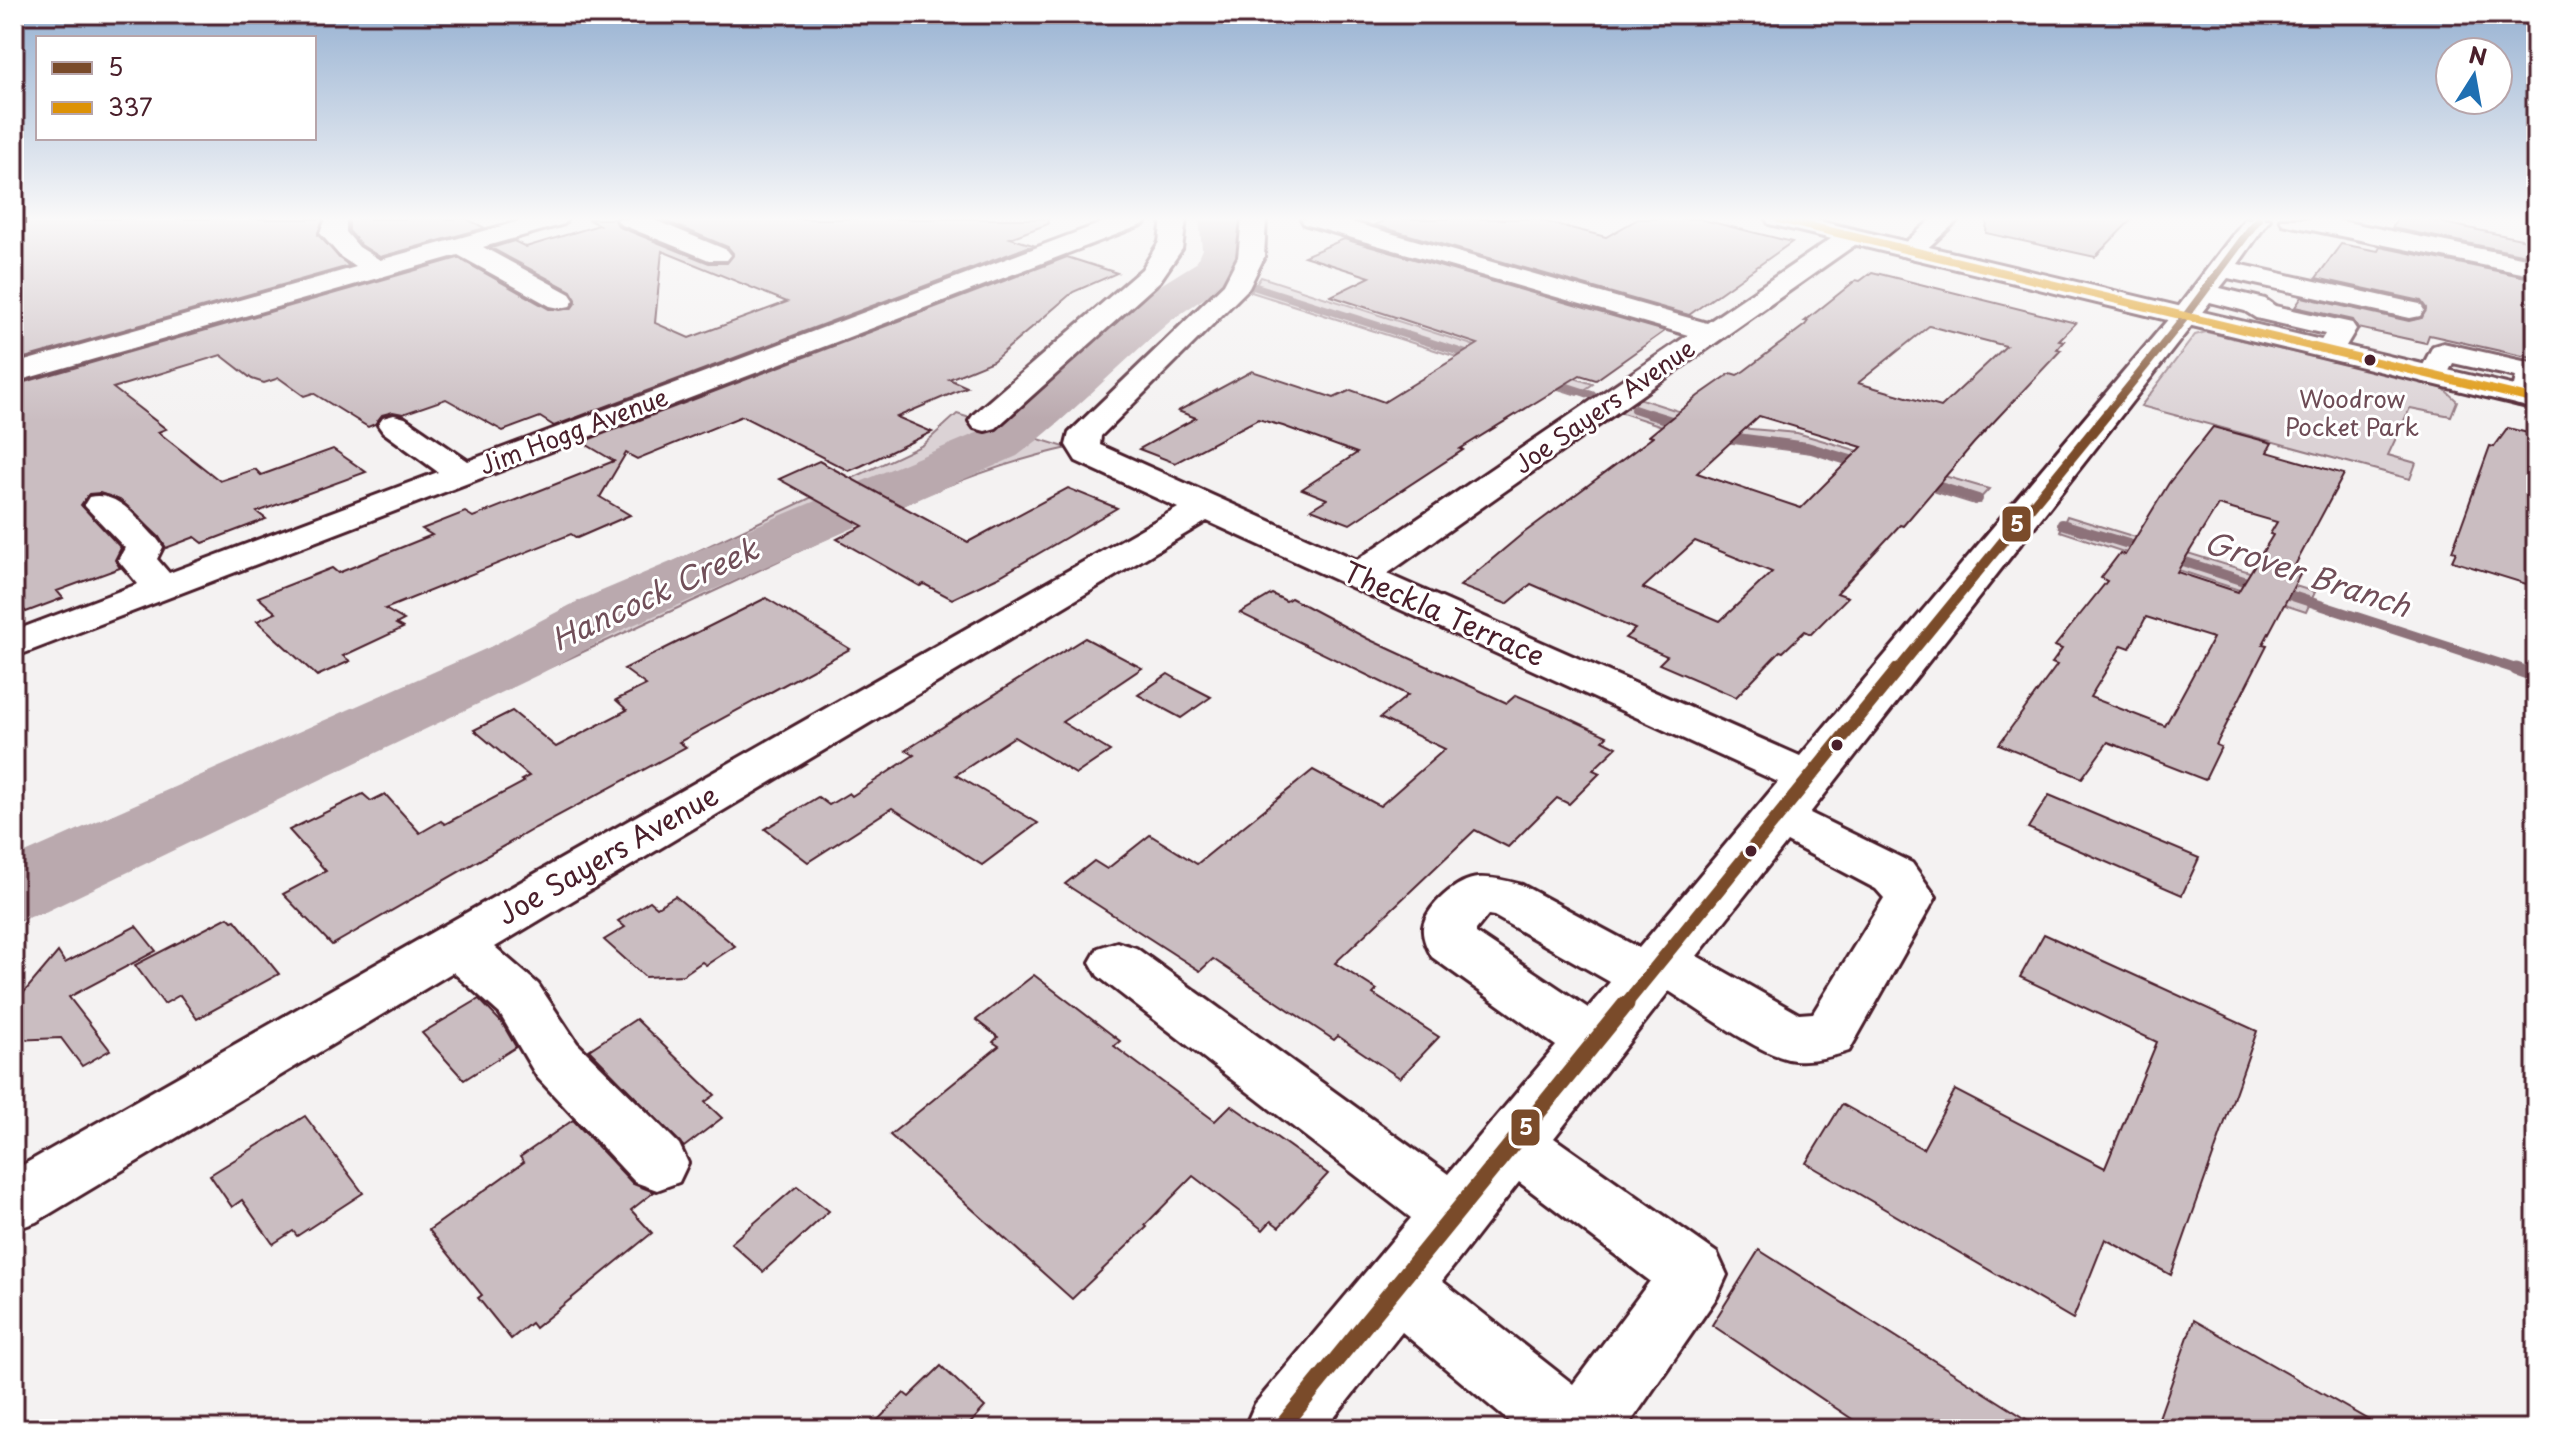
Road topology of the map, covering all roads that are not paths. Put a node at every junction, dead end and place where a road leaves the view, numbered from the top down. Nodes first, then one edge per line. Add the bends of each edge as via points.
1 (319, 286) edge
2 (535, 286) edge
3 (958, 286) edge
4 (1138, 286) edge
5 (1236, 286) edge
6 (1549, 286) edge
7 (1765, 286) edge
8 (2100, 286) edge
9 (2209, 286) edge
10 (2302, 286) edge
11 (560, 300) dead end
12 (2195, 304) junction
13 (2410, 310) dead end
14 (1712, 333) junction
15 (2335, 342) junction
16 (14, 373) edge
17 (2531, 398) edge
18 (985, 421) dead end
19 (394, 425) dead end
20 (464, 474) junction
21 (102, 505) dead end
22 (1203, 508) junction
23 (1359, 576) junction
24 (163, 589) junction
25 (14, 645) edge
26 (1794, 798) junction
27 (455, 944) junction
28 (1117, 962) dead end
29 (1655, 969) junction
30 (1595, 1043) junction
31 (1513, 1143) junction
32 (657, 1163) dead end
33 (14, 1202) edge
34 (1455, 1215) junction
35 (1397, 1286) junction
36 (1280, 1429) edge
37 (1573, 1429) edge
38 (1583, 1429) edge

1 - 16 street
2 - 11 street
3 - 20 street, Jim Hogg Avenue
4 - 18 street
5 - 22 street, Theckla Terrace via 1092,425 1083,445 1096,459
6 - 14 street
7 - 14 street, Joe Sayers Avenue
8 - 12 street
9 - 12 street
10 - 13 street
12 - 15 street
12 - 15 street via 2255,305 2342,329
12 - 26 street
14 - 23 street, Joe Sayers Avenue
15 - 17 street via 2433,375 2443,352 2532,372
19 - 20 street
20 - 24 street, Jim Hogg Avenue
21 - 24 street via 144,547 137,560
22 - 23 street, Theckla Terrace
22 - 27 street, Joe Sayers Avenue
23 - 26 street, Theckla Terrace
24 - 25 street, Jim Hogg Avenue
26 - 29 street
26 - 29 street, Theckla Terrace via 1894,876 1911,897 1829,1035 1791,1037
27 - 32 street via 519,999 557,1060
27 - 33 street, Joe Sayers Avenue
28 - 34 street
29 - 30 street
29 - 30 street via 1504,898 1476,896 1449,925 1451,943
30 - 31 street
31 - 34 street
31 - 38 street via 1694,1275
34 - 35 street
35 - 36 street
35 - 37 street

